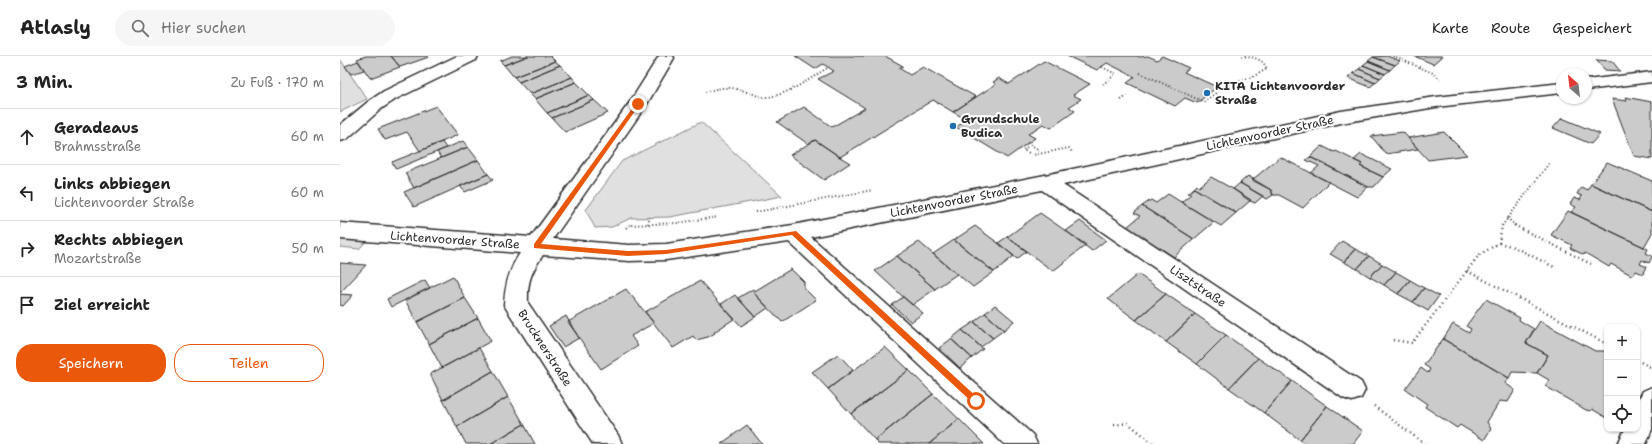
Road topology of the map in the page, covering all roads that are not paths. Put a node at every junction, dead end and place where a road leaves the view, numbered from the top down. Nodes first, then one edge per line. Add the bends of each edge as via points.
1 (470, 56) edge
2 (666, 58) dead end
3 (1652, 77) edge
4 (1592, 84) edge
5 (1556, 89) edge
6 (340, 135) edge
7 (1045, 182) junction
8 (340, 231) edge
9 (793, 233) junction
10 (536, 246) junction
11 (1352, 390) road end
12 (1652, 399) edge
13 (608, 444) edge
14 (1023, 444) edge
15 (1632, 444) edge

1 - 6 street via 390,95
2 - 10 street, Brucknerstraße via 638,104
3 - 4 street
5 - 7 street, Lichtenvoorder Straße via 1460,99 1341,117
7 - 9 street, Lichtenvoorder Straße
7 - 11 street, Lisztstraße
8 - 10 street, Lichtenvoorder Straße
9 - 10 street, Lichtenvoorder Straße via 666,252 628,253
9 - 14 street
10 - 13 street, Brucknerstraße via 519,276 516,305
12 - 15 street

